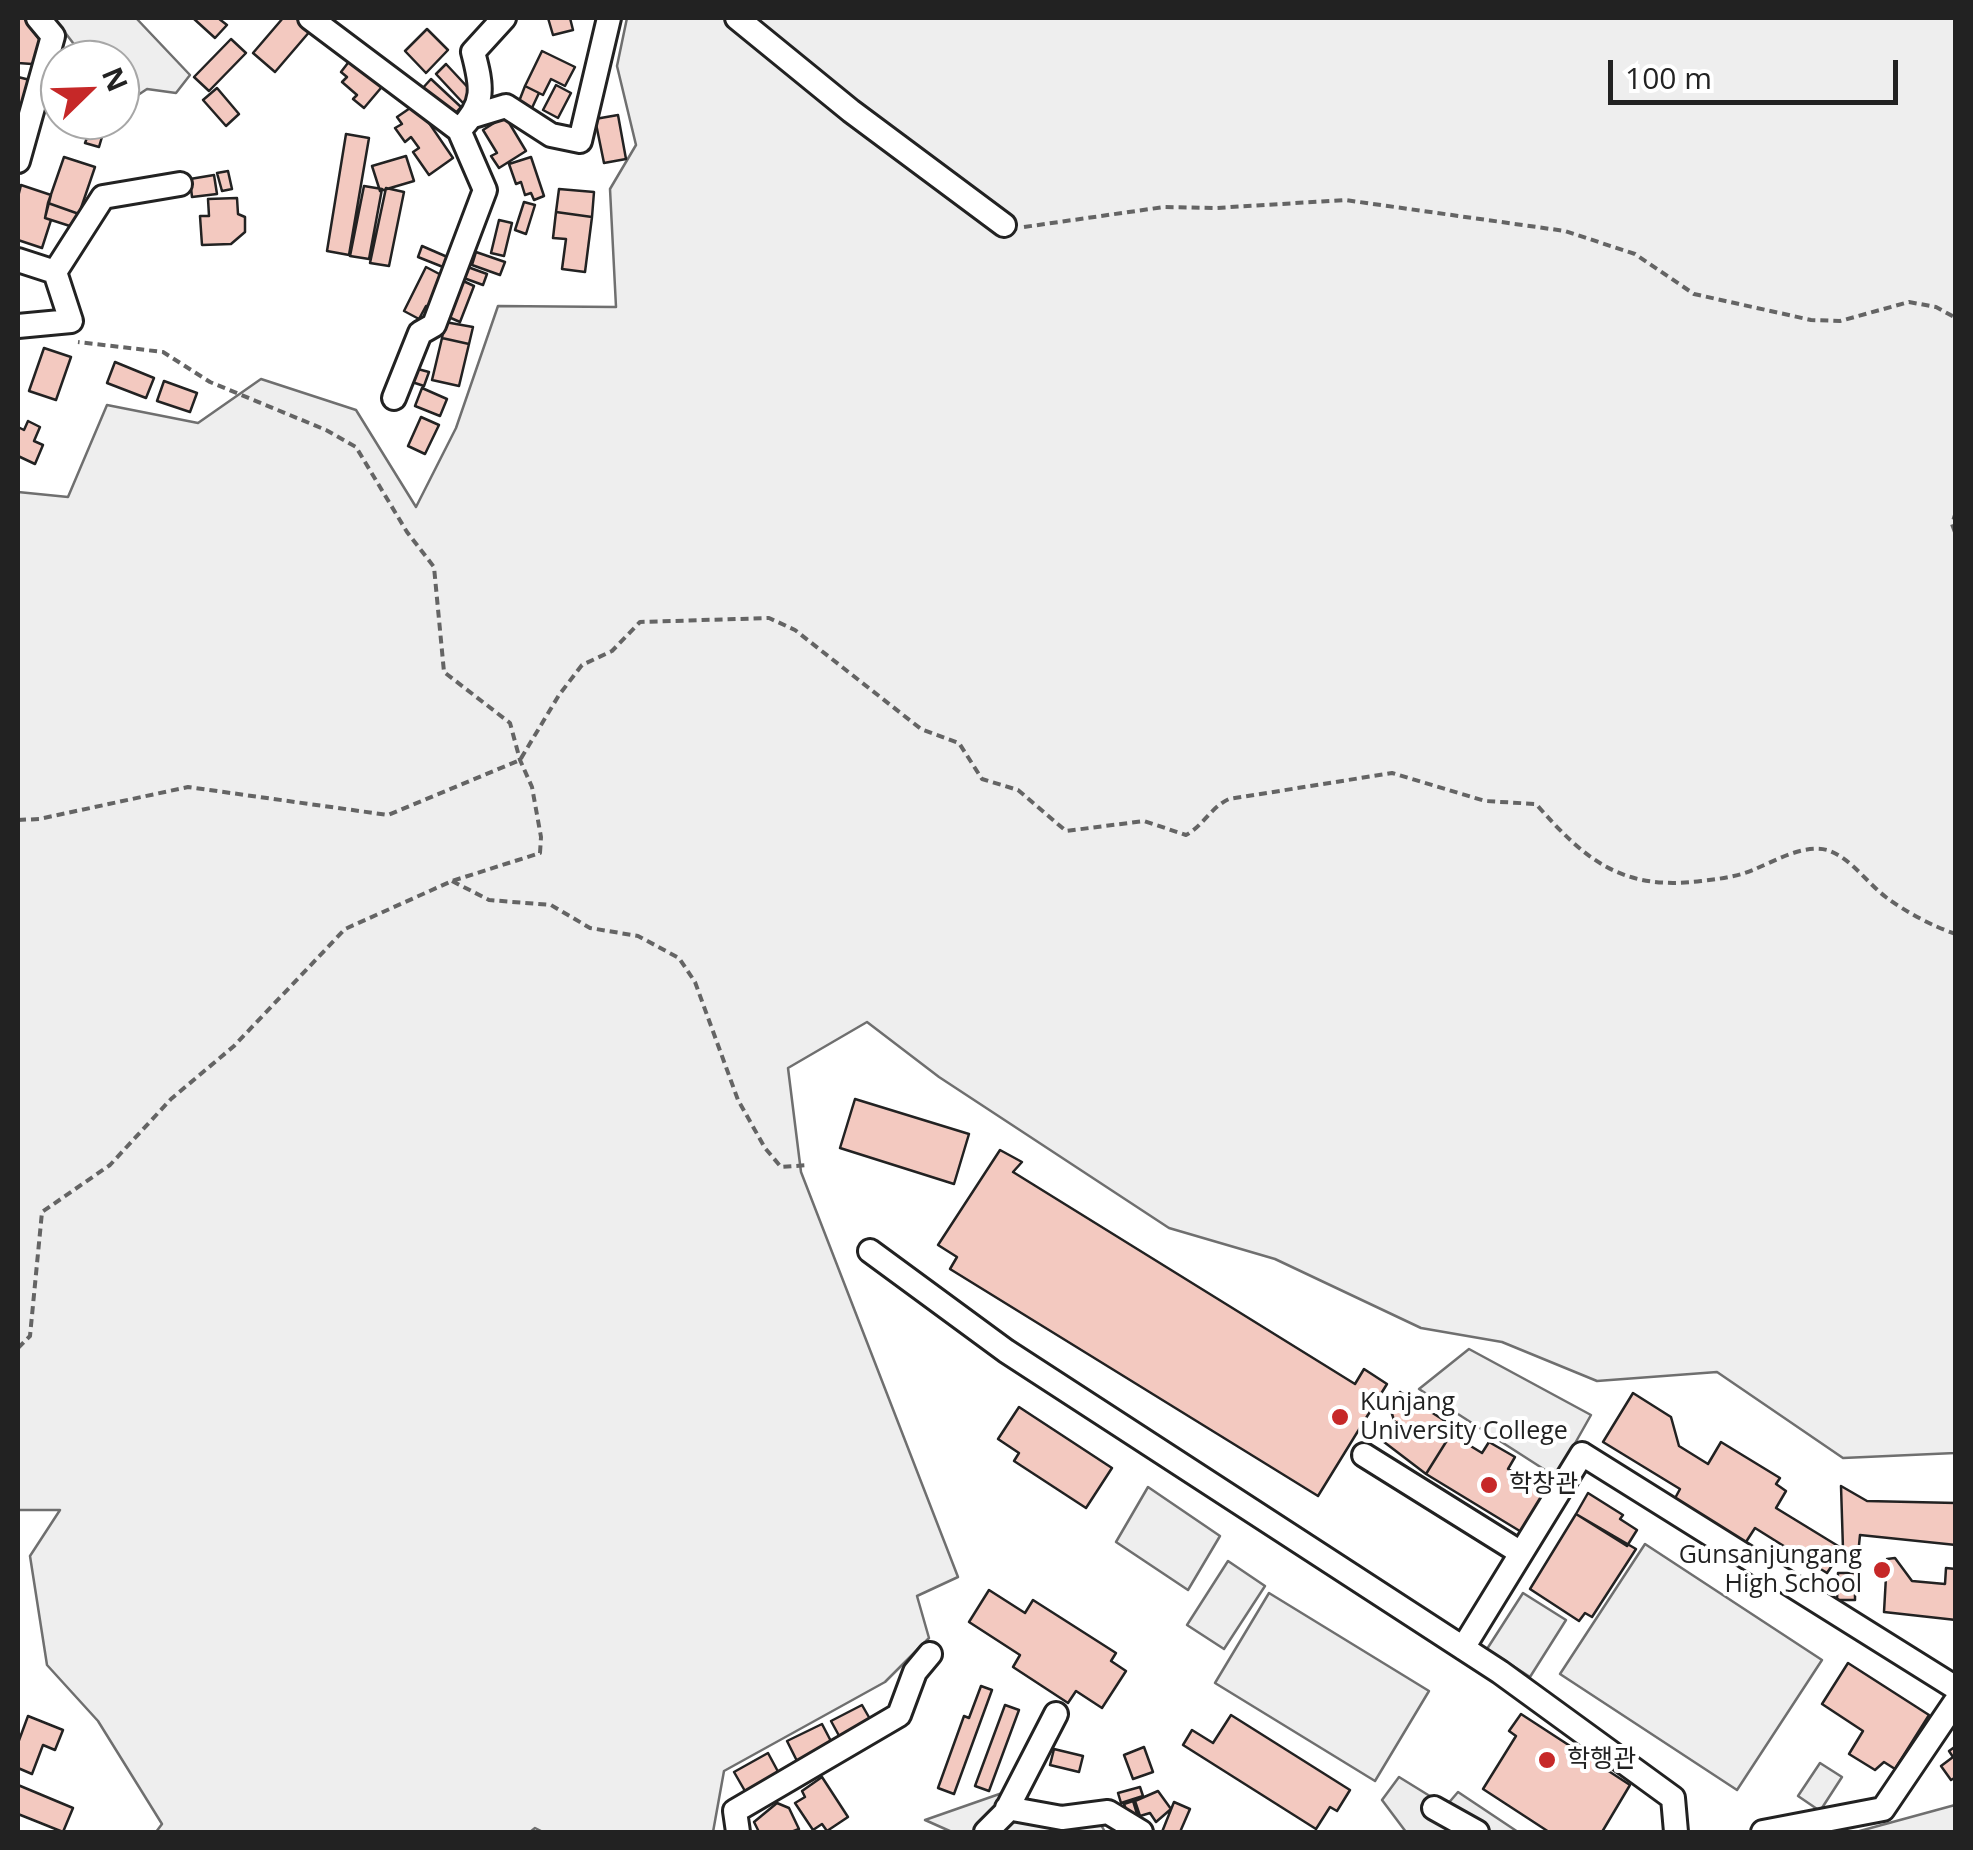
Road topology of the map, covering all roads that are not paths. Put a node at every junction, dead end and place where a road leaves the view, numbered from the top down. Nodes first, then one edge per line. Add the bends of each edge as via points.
1 (38, 18) edge
2 (310, 18) edge
3 (504, 18) edge
4 (608, 18) edge
5 (737, 18) edge
6 (466, 123) junction
7 (18, 161) edge
8 (180, 184) dead end
9 (1004, 226) road end
10 (18, 260) edge
11 (55, 272) junction
12 (18, 326) edge
13 (394, 398) dead end
14 (870, 1252) dead end
15 (1364, 1455) dead end
16 (1521, 1554) junction
17 (1463, 1648) junction
18 (930, 1654) dead end
19 (1956, 1688) edge
20 (1956, 1701) edge
21 (1056, 1714) dead end
22 (1007, 1808) junction
23 (1434, 1808) dead end
24 (738, 1832) edge
25 (986, 1832) edge
26 (1140, 1832) edge
27 (1476, 1832) edge
28 (1676, 1832) edge
29 (1763, 1832) edge

1 - 7 street via 53,36
2 - 6 street
3 - 6 street via 473,52 482,86
4 - 6 street via 580,141 551,134 506,106
5 - 9 street
6 - 13 street via 485,190 434,325 420,333
8 - 11 street via 102,197
10 - 11 street
11 - 12 street via 71,321
14 - 17 street via 1006,1350
15 - 16 street
16 - 17 street
16 - 19 street via 1582,1454
17 - 28 street via 1673,1798
18 - 24 street via 899,1716 736,1812
20 - 29 street via 1883,1809
21 - 22 street
22 - 25 street
22 - 26 street via 1062,1818 1108,1812
23 - 27 street

